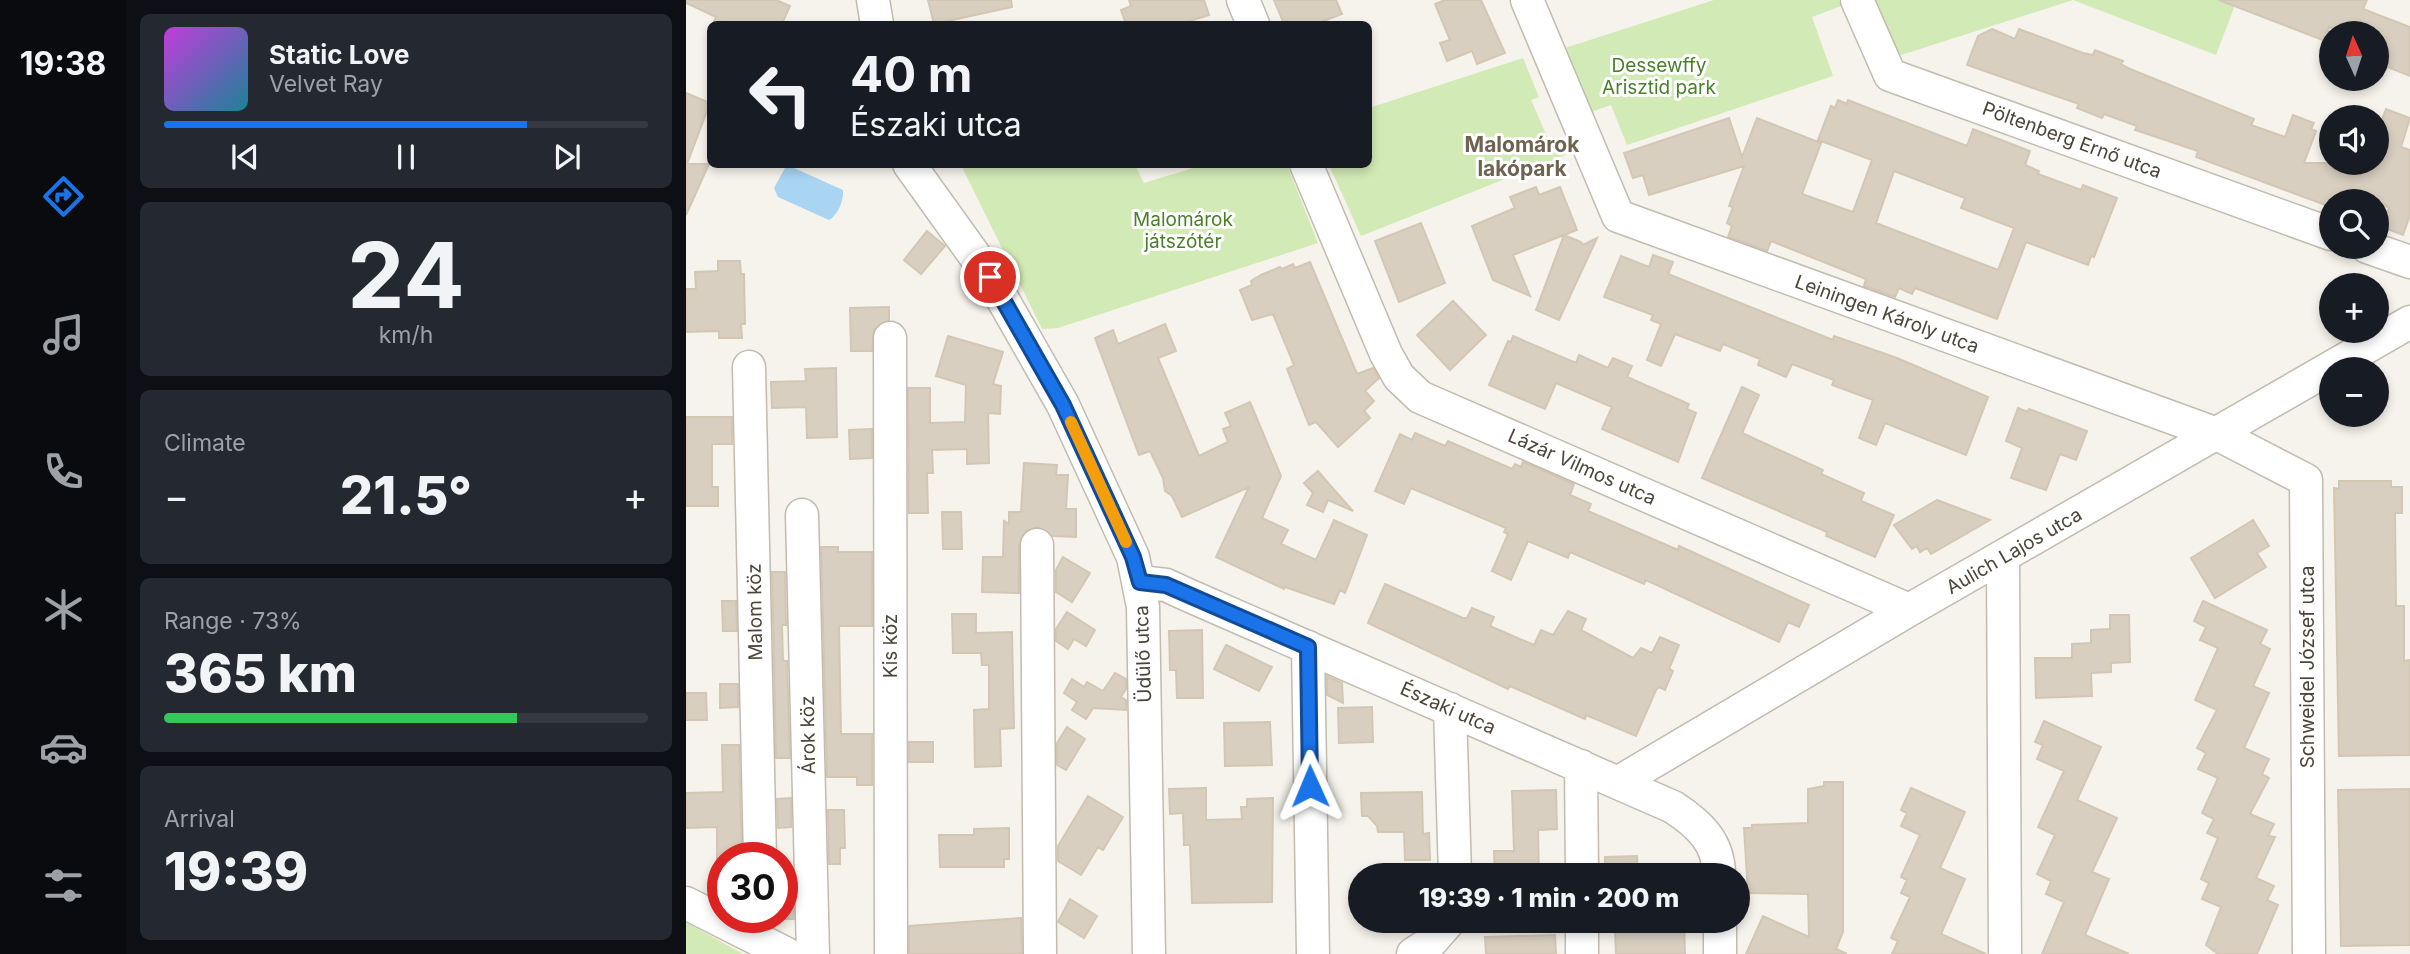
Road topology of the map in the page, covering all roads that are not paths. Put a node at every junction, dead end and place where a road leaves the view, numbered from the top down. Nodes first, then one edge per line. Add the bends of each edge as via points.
1 (873, 0) edge
2 (1244, 0) edge
3 (1527, 0) edge
4 (1857, 0) edge
5 (876, 21) edge
6 (1252, 21) edge
7 (912, 168) edge
8 (1308, 168) edge
9 (2319, 230) edge
10 (2389, 255) edge
11 (2410, 262) edge
12 (2410, 322) edge
13 (890, 338) dead end
14 (749, 367) dead end
15 (2217, 434) junction
16 (803, 516) dead end
17 (1037, 545) dead end
18 (2003, 559) junction
19 (1140, 582) junction
20 (1909, 610) junction
21 (1308, 647) junction
22 (1450, 709) junction
23 (1581, 766) junction
24 (1619, 782) junction
25 (760, 842) edge
26 (1455, 863) edge
27 (1582, 863) edge
28 (1718, 863) edge
29 (686, 903) edge
30 (1441, 933) edge
31 (1582, 933) edge
32 (1720, 933) edge
33 (770, 937) edge
34 (813, 954) edge
35 (891, 954) edge
36 (1040, 954) edge
37 (1149, 954) edge
38 (1312, 954) edge
39 (1413, 954) edge
40 (1582, 954) edge
41 (1720, 954) edge
42 (2005, 954) edge
43 (2309, 954) edge

1 - 5 street
2 - 6 street
3 - 15 street, Leiningen Károly utca via 1618,216
4 - 9 street, Pöltenberg Ernő utca via 1890,75
7 - 19 street, Üdülő utca via 990,277 1063,405 1133,557
8 - 20 street, Lázár Vilmos utca via 1386,354 1399,377 1420,397
10 - 11 street
12 - 15 street, Aulich Lajos utca
13 - 35 street, Kis köz
14 - 25 street, Malom köz
15 - 18 street, Aulich Lajos utca
15 - 43 street, Schweidel József utca via 2306,480
16 - 34 street, Árok köz
17 - 36 street
18 - 20 street, Aulich Lajos utca
18 - 42 street
19 - 21 street, Északi utca via 1166,585
19 - 37 street, Üdülő utca
20 - 24 street, Aulich Lajos utca
21 - 22 street, Északi utca
21 - 38 street
22 - 23 street, Északi utca
22 - 26 street
23 - 24 street, Északi utca
23 - 27 street
24 - 28 street, Északi utca via 1694,821 1710,838
29 - 33 street
30 - 39 street
31 - 40 street
32 - 41 street

